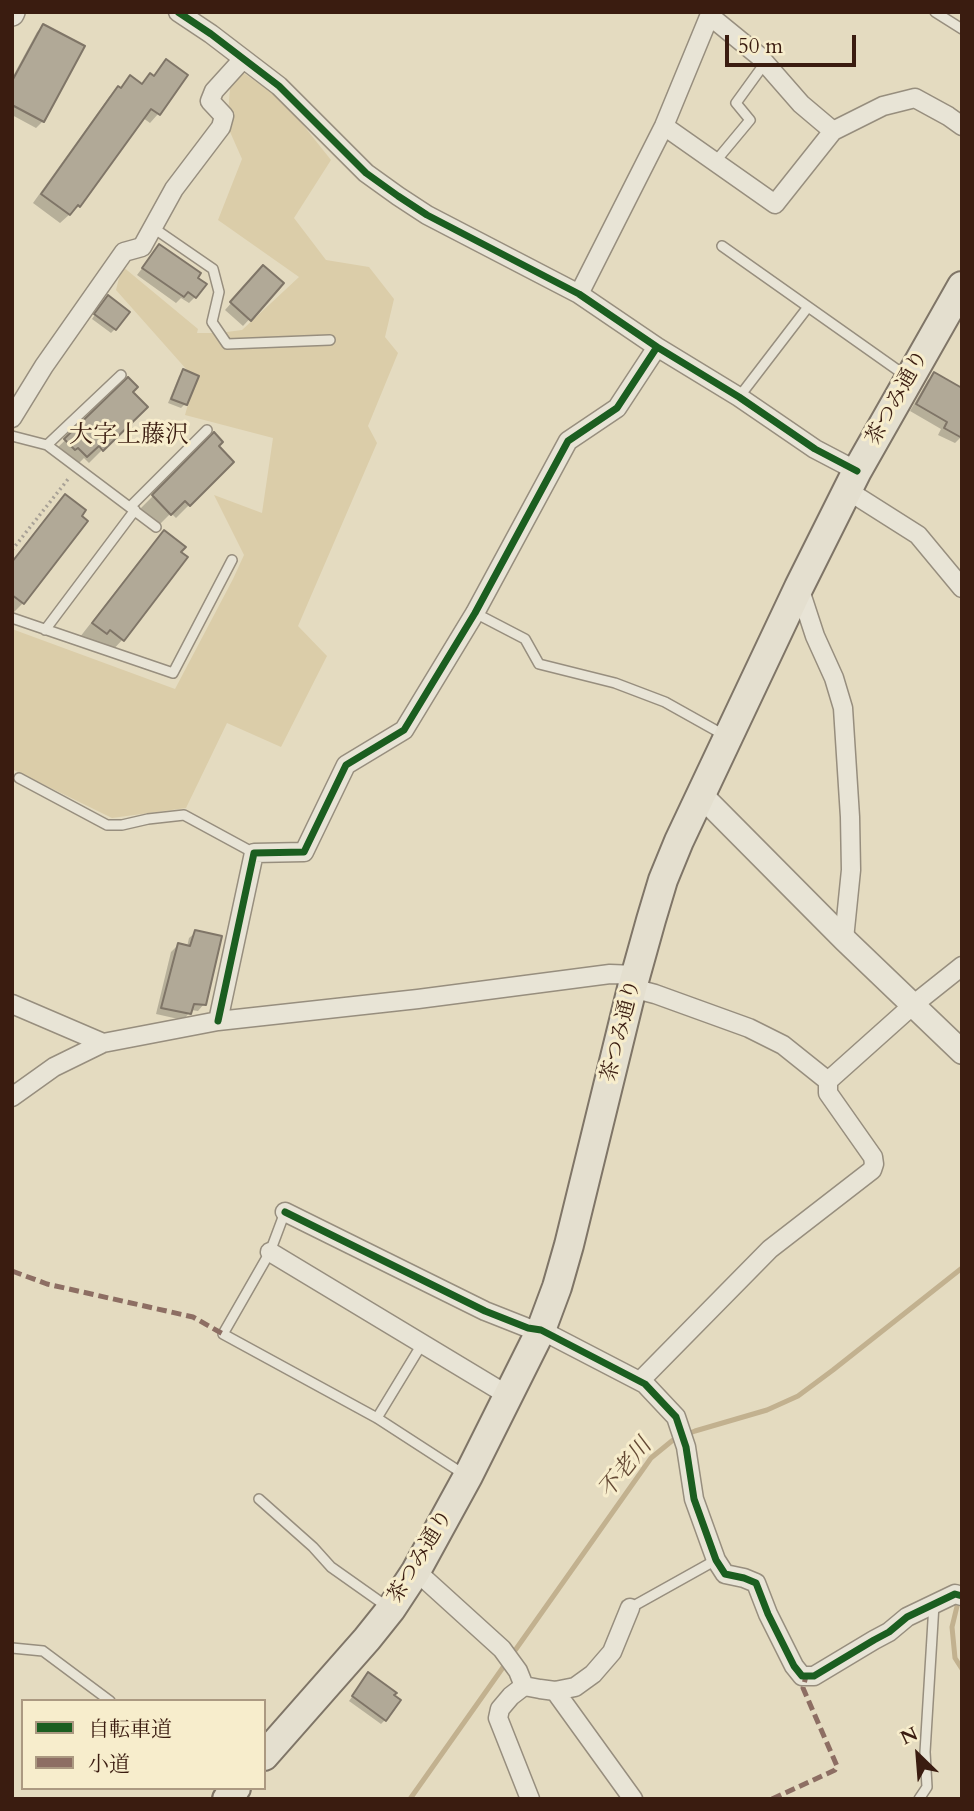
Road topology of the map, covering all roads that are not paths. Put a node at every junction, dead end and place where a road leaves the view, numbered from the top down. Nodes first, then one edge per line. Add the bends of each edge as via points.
1 (178, 12) edge
2 (935, 12) edge
3 (711, 14) edge
4 (962, 29) edge
5 (243, 60) junction
6 (765, 63) junction
7 (664, 126) junction
8 (962, 126) edge
9 (833, 131) junction
10 (715, 162) junction
11 (152, 227) junction
12 (722, 246) dead end
13 (962, 286) edge
14 (579, 294) junction
15 (808, 307) junction
16 (330, 340) dead end
17 (657, 347) junction
18 (121, 374) dead end
19 (909, 377) junction
20 (739, 397) junction
21 (12, 418) edge
22 (207, 430) dead end
23 (12, 436) edge
24 (47, 445) junction
25 (852, 480) junction
26 (132, 509) junction
27 (156, 527) dead end
28 (232, 560) dead end
29 (799, 587) junction
30 (962, 588) edge
31 (475, 613) junction
32 (12, 618) edge
33 (45, 630) junction
34 (727, 737) junction
35 (19, 778) dead end
36 (701, 795) junction
37 (254, 853) junction
38 (844, 939) junction
39 (962, 966) edge
40 (634, 981) junction
41 (12, 1004) edge
42 (913, 1005) junction
43 (218, 1021) junction
44 (103, 1043) junction
45 (962, 1052) edge
46 (828, 1081) junction
47 (12, 1097) edge
48 (285, 1212) joint
49 (270, 1252) junction
50 (541, 1330) junction
51 (422, 1344) junction
52 (640, 1381) junction
53 (509, 1396) junction
54 (377, 1418) junction
55 (468, 1476) junction
56 (259, 1499) dead end
57 (716, 1560) junction
58 (416, 1571) junction
59 (959, 1595) edge
60 (933, 1604) junction
61 (630, 1608) joint
62 (391, 1609) junction
63 (12, 1648) edge
64 (524, 1686) junction
65 (555, 1691) junction
66 (107, 1699) edge
67 (266, 1754) edge
68 (530, 1799) edge
69 (633, 1799) edge
70 (919, 1799) edge

1 - 5 street
2 - 4 lane
3 - 6 street
3 - 7 street
5 - 11 street via 210,102 225,116 221,127
5 - 14 street via 279,86 366,173 387,188 427,215
6 - 9 street
6 - 10 lane via 736,103 750,120
7 - 10 street
7 - 14 street
8 - 9 street via 915,99 883,106
9 - 10 street via 775,204
11 - 16 lane via 213,269 219,292 212,322 227,344
11 - 21 street via 142,247 124,252
12 - 15 lane
13 - 19 main road, 茶つみ通り
14 - 17 street
15 - 19 lane
15 - 20 lane
17 - 20 street
17 - 31 street via 617,408 568,441
18 - 24 lane
19 - 25 main road, 茶つみ通り
20 - 25 street
22 - 26 lane
23 - 24 lane
24 - 26 lane
25 - 29 main road, 茶つみ通り
25 - 30 street via 918,535
26 - 27 lane
26 - 33 lane
28 - 33 lane via 173,673
29 - 34 main road, 茶つみ通り
29 - 38 street via 843,708 850,817
31 - 34 lane via 525,639 539,664 615,683 665,702
31 - 37 street via 404,730 346,765 304,852
32 - 33 lane
34 - 36 main road, 茶つみ通り
35 - 37 lane via 107,825 184,815
36 - 38 street
36 - 40 main road, 茶つみ通り via 663,880
37 - 43 street
38 - 42 street
39 - 42 street
40 - 43 street via 610,974
40 - 46 street via 655,994 783,1045
40 - 50 main road, 茶つみ通り via 569,1245
41 - 44 street
42 - 45 street
42 - 46 street
43 - 44 street
44 - 47 street via 54,1067
46 - 52 street via 828,1093 873,1157 872,1170 770,1249
48 - 49 lane
48 - 50 street via 485,1311
49 - 51 street
49 - 54 lane via 223,1334
50 - 52 street
50 - 53 main road, 茶つみ通り
51 - 53 street
51 - 54 lane
52 - 57 street via 676,1416 687,1447 694,1499
53 - 55 main road, 茶つみ通り
54 - 55 lane
55 - 58 main road, 茶つみ通り
56 - 62 lane via 331,1567
57 - 60 street via 725,1574 756,1583 788,1656 802,1675 814,1676
57 - 61 lane
58 - 62 main road, 茶つみ通り
58 - 64 street via 507,1656
59 - 60 street
60 - 70 lane via 927,1787
61 - 65 street via 612,1652 593,1674 575,1687
62 - 67 main road, 茶つみ通り
63 - 66 lane via 43,1651
64 - 65 street
64 - 68 street via 500,1709 498,1718
65 - 69 street

